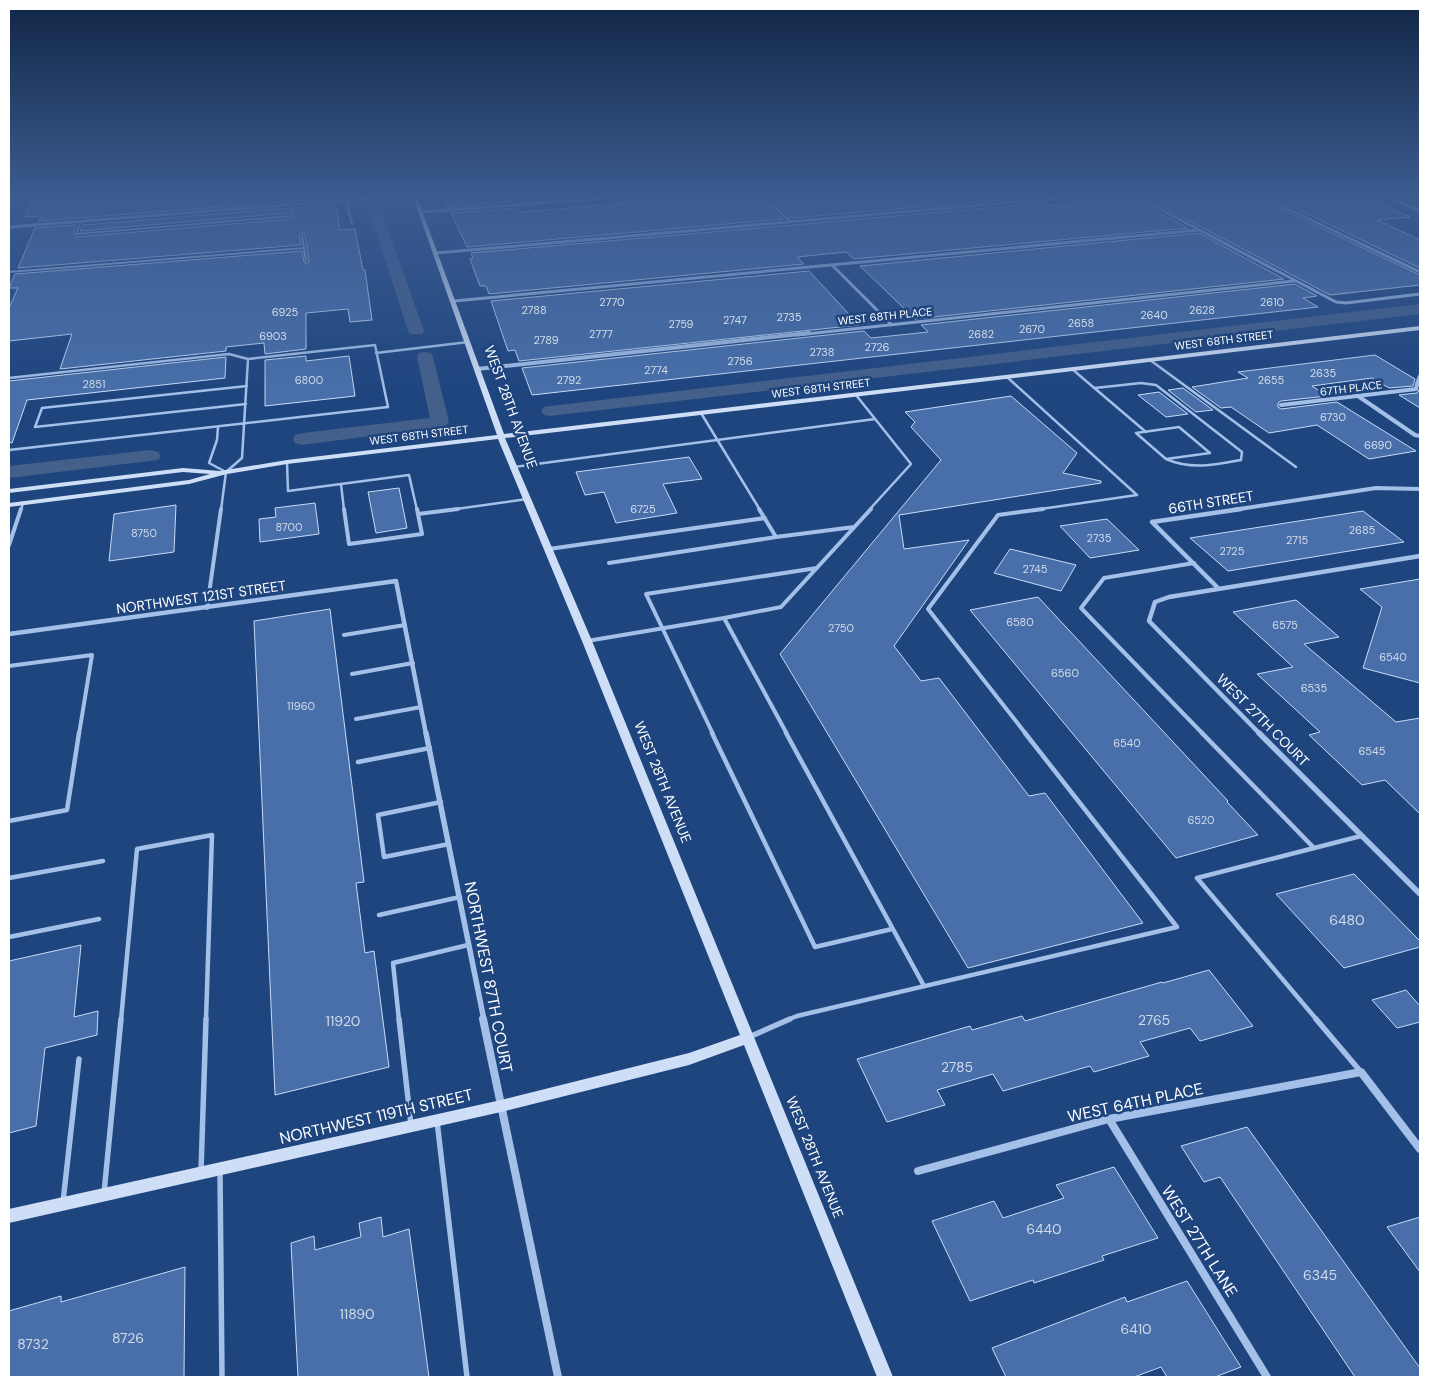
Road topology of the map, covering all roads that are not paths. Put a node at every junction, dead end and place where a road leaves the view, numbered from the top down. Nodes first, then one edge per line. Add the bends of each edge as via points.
1 (136, 262) edge
2 (439, 262) edge
3 (877, 262) edge
4 (1258, 262) edge
5 (1398, 262) edge
6 (833, 266) junction
7 (9, 272) edge
8 (1420, 272) edge
9 (1294, 281) junction
10 (1420, 294) edge
11 (454, 301) junction
12 (891, 324) junction
13 (1420, 328) edge
14 (468, 342) junction
15 (376, 353) junction
16 (248, 358) junction
17 (1150, 360) junction
18 (477, 369) junction
19 (1072, 369) junction
20 (1420, 376) edge
21 (1007, 377) junction
22 (9, 378) edge
23 (1419, 384) edge
24 (247, 386) junction
25 (1095, 388) junction
26 (856, 395) junction
27 (1357, 396) junction
28 (246, 404) junction
29 (1281, 405) dead end
30 (701, 414) junction
31 (875, 420) junction
32 (244, 424) junction
33 (218, 426) junction
34 (1146, 432) junction
35 (1420, 436) edge
36 (501, 437) junction
37 (717, 440) junction
38 (9, 450) edge
39 (1166, 458) junction
40 (287, 462) junction
41 (514, 467) junction
42 (1296, 467) dead end
43 (226, 472) junction
44 (341, 484) junction
45 (1420, 489) edge
46 (9, 491) edge
47 (528, 499) junction
48 (23, 503) junction
49 (9, 505) edge
50 (418, 514) junction
51 (765, 518) junction
52 (9, 526) edge
53 (16, 526) junction
54 (854, 528) junction
55 (776, 537) junction
56 (9, 545) edge
57 (549, 549) junction
58 (1420, 556) edge
59 (609, 563) dead end
60 (1194, 564) junction
61 (817, 568) junction
62 (396, 580) joint
63 (1218, 588) junction
64 (207, 608) junction
65 (724, 618) junction
66 (405, 625) junction
67 (662, 628) junction
68 (9, 634) edge
69 (344, 635) dead end
70 (588, 641) junction
71 (413, 663) junction
72 (9, 666) edge
73 (352, 674) dead end
74 (421, 707) junction
75 (356, 719) dead end
76 (430, 748) junction
77 (358, 762) dead end
78 (441, 802) junction
79 (9, 821) edge
80 (1361, 836) junction
81 (449, 844) junction
82 (1314, 848) junction
83 (103, 861) dead end
84 (9, 878) edge
85 (1420, 894) edge
86 (460, 897) junction
87 (379, 915) dead end
88 (99, 919) dead end
89 (892, 929) junction
90 (9, 937) edge
91 (468, 945) junction
92 (924, 986) junction
93 (747, 1038) junction
94 (79, 1059) dead end
95 (1361, 1072) junction
96 (501, 1106) junction
97 (1109, 1119) junction
98 (437, 1120) junction
99 (411, 1126) junction
100 (1420, 1149) edge
101 (220, 1169) junction
102 (918, 1171) dead end
103 (201, 1173) junction
104 (103, 1195) junction
105 (63, 1204) junction
106 (9, 1216) edge
107 (222, 1377) edge
108 (467, 1377) edge
109 (558, 1377) edge
110 (885, 1377) edge
111 (1267, 1377) edge

1 - 7 lane
2 - 11 main road, WEST 28TH AVENUE
3 - 6 street
4 - 9 street
5 - 8 street
6 - 11 street
6 - 12 street
9 - 10 street via 1336,302
9 - 12 street, WEST 68TH PLACE
11 - 14 main road, WEST 28TH AVENUE
12 - 18 street, WEST 68TH PLACE
13 - 17 main road, WEST 68TH STREET
14 - 15 lane
14 - 18 main road, WEST 28TH AVENUE
15 - 16 lane via 375,345
15 - 32 lane via 388,407
16 - 22 lane via 229,354
16 - 24 lane
17 - 19 main road, WEST 68TH STREET
17 - 42 lane
18 - 36 main road, WEST 28TH AVENUE
19 - 21 main road, WEST 68TH STREET
19 - 25 lane
20 - 23 street
21 - 26 main road, WEST 68TH STREET
21 - 92 lane via 1137,495 998,515 928,610 1177,927
23 - 27 street, 67TH PLACE via 1416,388
24 - 28 lane
24 - 28 lane via 42,408 35,428
25 - 34 lane
25 - 39 lane via 1141,383 1156,385 1243,456 1241,460 1194,466 1181,465
26 - 30 main road, WEST 68TH STREET
26 - 31 lane
27 - 29 street, 67TH PLACE
27 - 35 street
28 - 32 lane
30 - 36 main road, WEST 68TH STREET
30 - 37 lane
31 - 37 lane
31 - 54 lane via 911,464
32 - 33 lane
32 - 43 lane via 242,458
33 - 38 lane
33 - 43 lane via 209,462
34 - 39 lane via 1136,433
34 - 39 lane via 1178,427 1210,453
36 - 40 main road, WEST 68TH STREET
36 - 41 main road, WEST 28TH AVENUE
37 - 41 lane
37 - 51 lane
40 - 43 main road, WEST 68TH STREET
40 - 44 lane via 288,491
41 - 47 main road, WEST 28TH AVENUE
43 - 46 main road, WEST 68TH STREET via 183,470
43 - 48 main road, WEST 68TH STREET via 189,482
43 - 64 lane
44 - 50 lane via 409,475
44 - 50 lane via 349,544 422,534
45 - 60 street, 66TH STREET via 1376,488 1152,522
47 - 50 lane
47 - 57 main road, WEST 28TH AVENUE
48 - 49 main road, WEST 68TH STREET
48 - 53 lane
51 - 55 lane
51 - 57 lane
52 - 53 lane
53 - 56 lane
54 - 55 lane
54 - 61 lane
55 - 59 lane
57 - 70 main road, WEST 28TH AVENUE
58 - 63 street
60 - 63 street, 66TH STREET
60 - 82 lane via 1104,578 1081,608
61 - 65 lane via 782,607
61 - 67 lane via 646,594
62 - 64 street, NORTHWEST 121ST STREET
62 - 66 street, NORTHWEST 87TH COURT
63 - 80 street, WEST 27TH COURT via 1155,602 1149,621
64 - 68 street, NORTHWEST 121ST STREET
65 - 67 lane
65 - 89 lane
66 - 69 lane
66 - 71 street, NORTHWEST 87TH COURT
67 - 70 lane
67 - 89 lane via 815,946
70 - 93 main road, WEST 28TH AVENUE
71 - 73 lane
71 - 74 street, NORTHWEST 87TH COURT
72 - 79 lane via 92,655 67,810
74 - 75 lane
74 - 76 street, NORTHWEST 87TH COURT
76 - 77 lane
76 - 78 street, NORTHWEST 87TH COURT
78 - 81 street, NORTHWEST 87TH COURT
78 - 81 lane via 378,815 384,857
80 - 82 lane
80 - 85 street, WEST 27TH COURT
81 - 86 street, NORTHWEST 87TH COURT
82 - 95 lane via 1197,878
83 - 84 lane
86 - 87 lane
86 - 91 street, NORTHWEST 87TH COURT
88 - 90 lane
89 - 92 lane
91 - 96 street, NORTHWEST 87TH COURT
91 - 99 lane via 393,963
92 - 93 lane via 797,1016
93 - 96 main road, NORTHWEST 119TH STREET via 689,1059
93 - 110 main road, WEST 28TH AVENUE
94 - 105 lane
95 - 97 street, WEST 64TH PLACE
95 - 100 street
96 - 98 main road, NORTHWEST 119TH STREET
96 - 109 street, NORTHWEST 87TH COURT
97 - 102 street, WEST 64TH PLACE
97 - 111 street, WEST 27TH LANE
98 - 99 main road, NORTHWEST 119TH STREET
98 - 108 lane
99 - 101 main road, NORTHWEST 119TH STREET
101 - 103 main road, NORTHWEST 119TH STREET
101 - 107 lane
103 - 104 main road, NORTHWEST 119TH STREET
103 - 104 lane via 212,835 137,849
104 - 105 main road, NORTHWEST 119TH STREET
105 - 106 main road, NORTHWEST 119TH STREET

